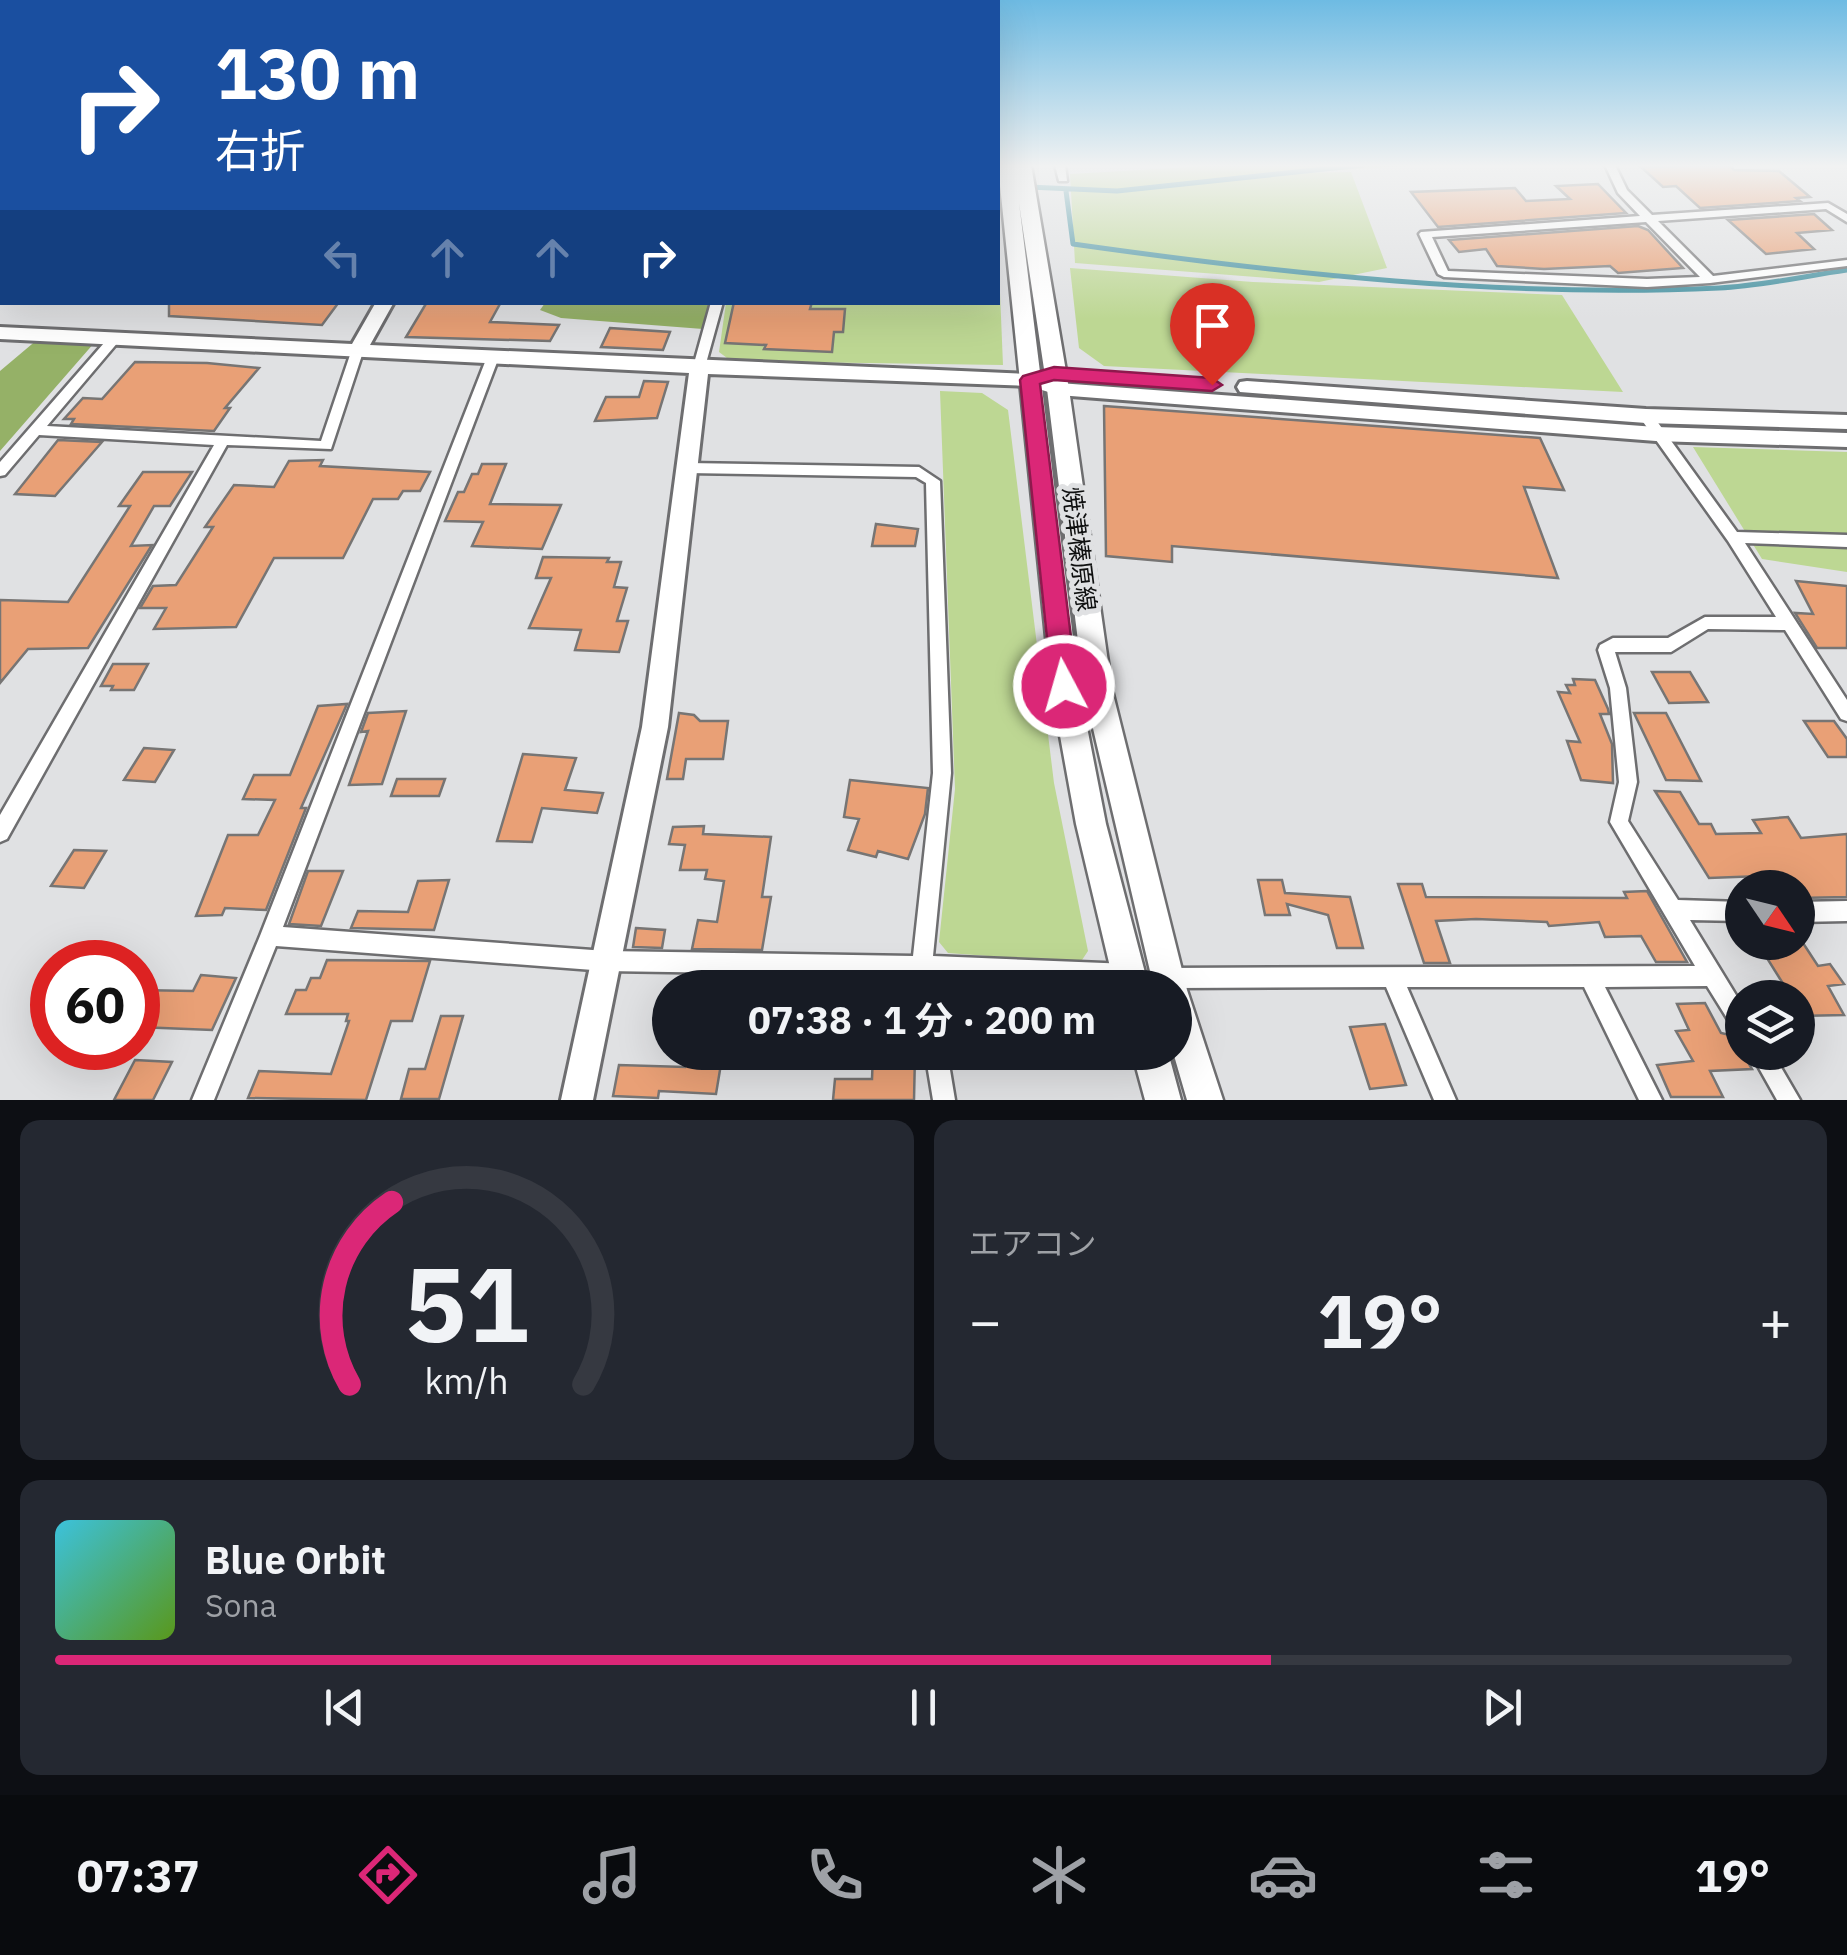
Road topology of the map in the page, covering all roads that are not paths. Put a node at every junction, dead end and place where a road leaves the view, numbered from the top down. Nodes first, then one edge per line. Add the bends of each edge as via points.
1 (1021, 216) edge
2 (1647, 216) edge
3 (1697, 216) edge
4 (1651, 220) junction
5 (1847, 263) edge
6 (1710, 280) junction
7 (383, 305) edge
8 (716, 305) edge
9 (0, 334) edge
10 (115, 338) junction
11 (357, 352) junction
12 (493, 357) junction
13 (699, 367) junction
14 (1047, 381) junction
15 (1847, 422) edge
16 (1651, 425) junction
17 (36, 430) junction
18 (223, 440) junction
19 (1847, 440) edge
20 (688, 468) junction
21 (0, 471) edge
22 (1733, 537) junction
23 (1847, 542) edge
24 (1789, 624) junction
25 (1847, 714) edge
26 (0, 833) edge
27 (1674, 910) junction
28 (1847, 910) edge
29 (1725, 911) edge
30 (1815, 911) edge
31 (270, 936) junction
32 (606, 961) junction
33 (922, 966) junction
34 (923, 970) edge
35 (977, 970) edge
36 (1127, 970) edge
37 (1166, 970) edge
38 (1714, 976) junction
39 (1590, 978) junction
40 (1393, 979) junction
41 (1192, 988) edge
42 (1725, 995) edge
43 (1192, 1056) edge
44 (939, 1070) edge
45 (1155, 1070) edge
46 (1771, 1070) edge
47 (202, 1100) edge
48 (578, 1100) edge
49 (944, 1100) edge
50 (1163, 1100) edge
51 (1206, 1100) edge
52 (1445, 1100) edge
53 (1651, 1100) edge
54 (1789, 1100) edge

1 - 14 main road, 焼津榛原線
2 - 4 street
3 - 4 street
4 - 6 street
4 - 6 street via 1425,234 1444,274
5 - 6 street
7 - 11 street
8 - 13 street
9 - 10 street
10 - 11 street
10 - 17 street
11 - 12 street
11 - 18 street via 326,446
12 - 13 street
12 - 31 street
13 - 14 street
13 - 20 street
14 - 16 street
14 - 36 main road, 焼津榛原線 via 1064,686
14 - 37 main road, 焼津榛原線 via 1098,690
15 - 16 street
16 - 19 street
16 - 22 street
17 - 18 street
17 - 21 street
18 - 26 street
20 - 32 street via 655,728
20 - 33 street via 919,472 933,481 942,773
22 - 23 street
22 - 24 street
24 - 25 street
24 - 27 street via 1705,624 1670,645 1613,644 1606,650 1618,688 1628,782 1619,822
27 - 29 street
27 - 38 street
28 - 30 street
31 - 32 street
31 - 47 street
32 - 33 street
32 - 48 street
33 - 34 street
33 - 35 street
38 - 39 street
38 - 42 street
39 - 40 street
39 - 53 street
40 - 41 street
40 - 52 street
43 - 51 main road, 焼津榛原線
44 - 49 street
45 - 50 main road
46 - 54 street

